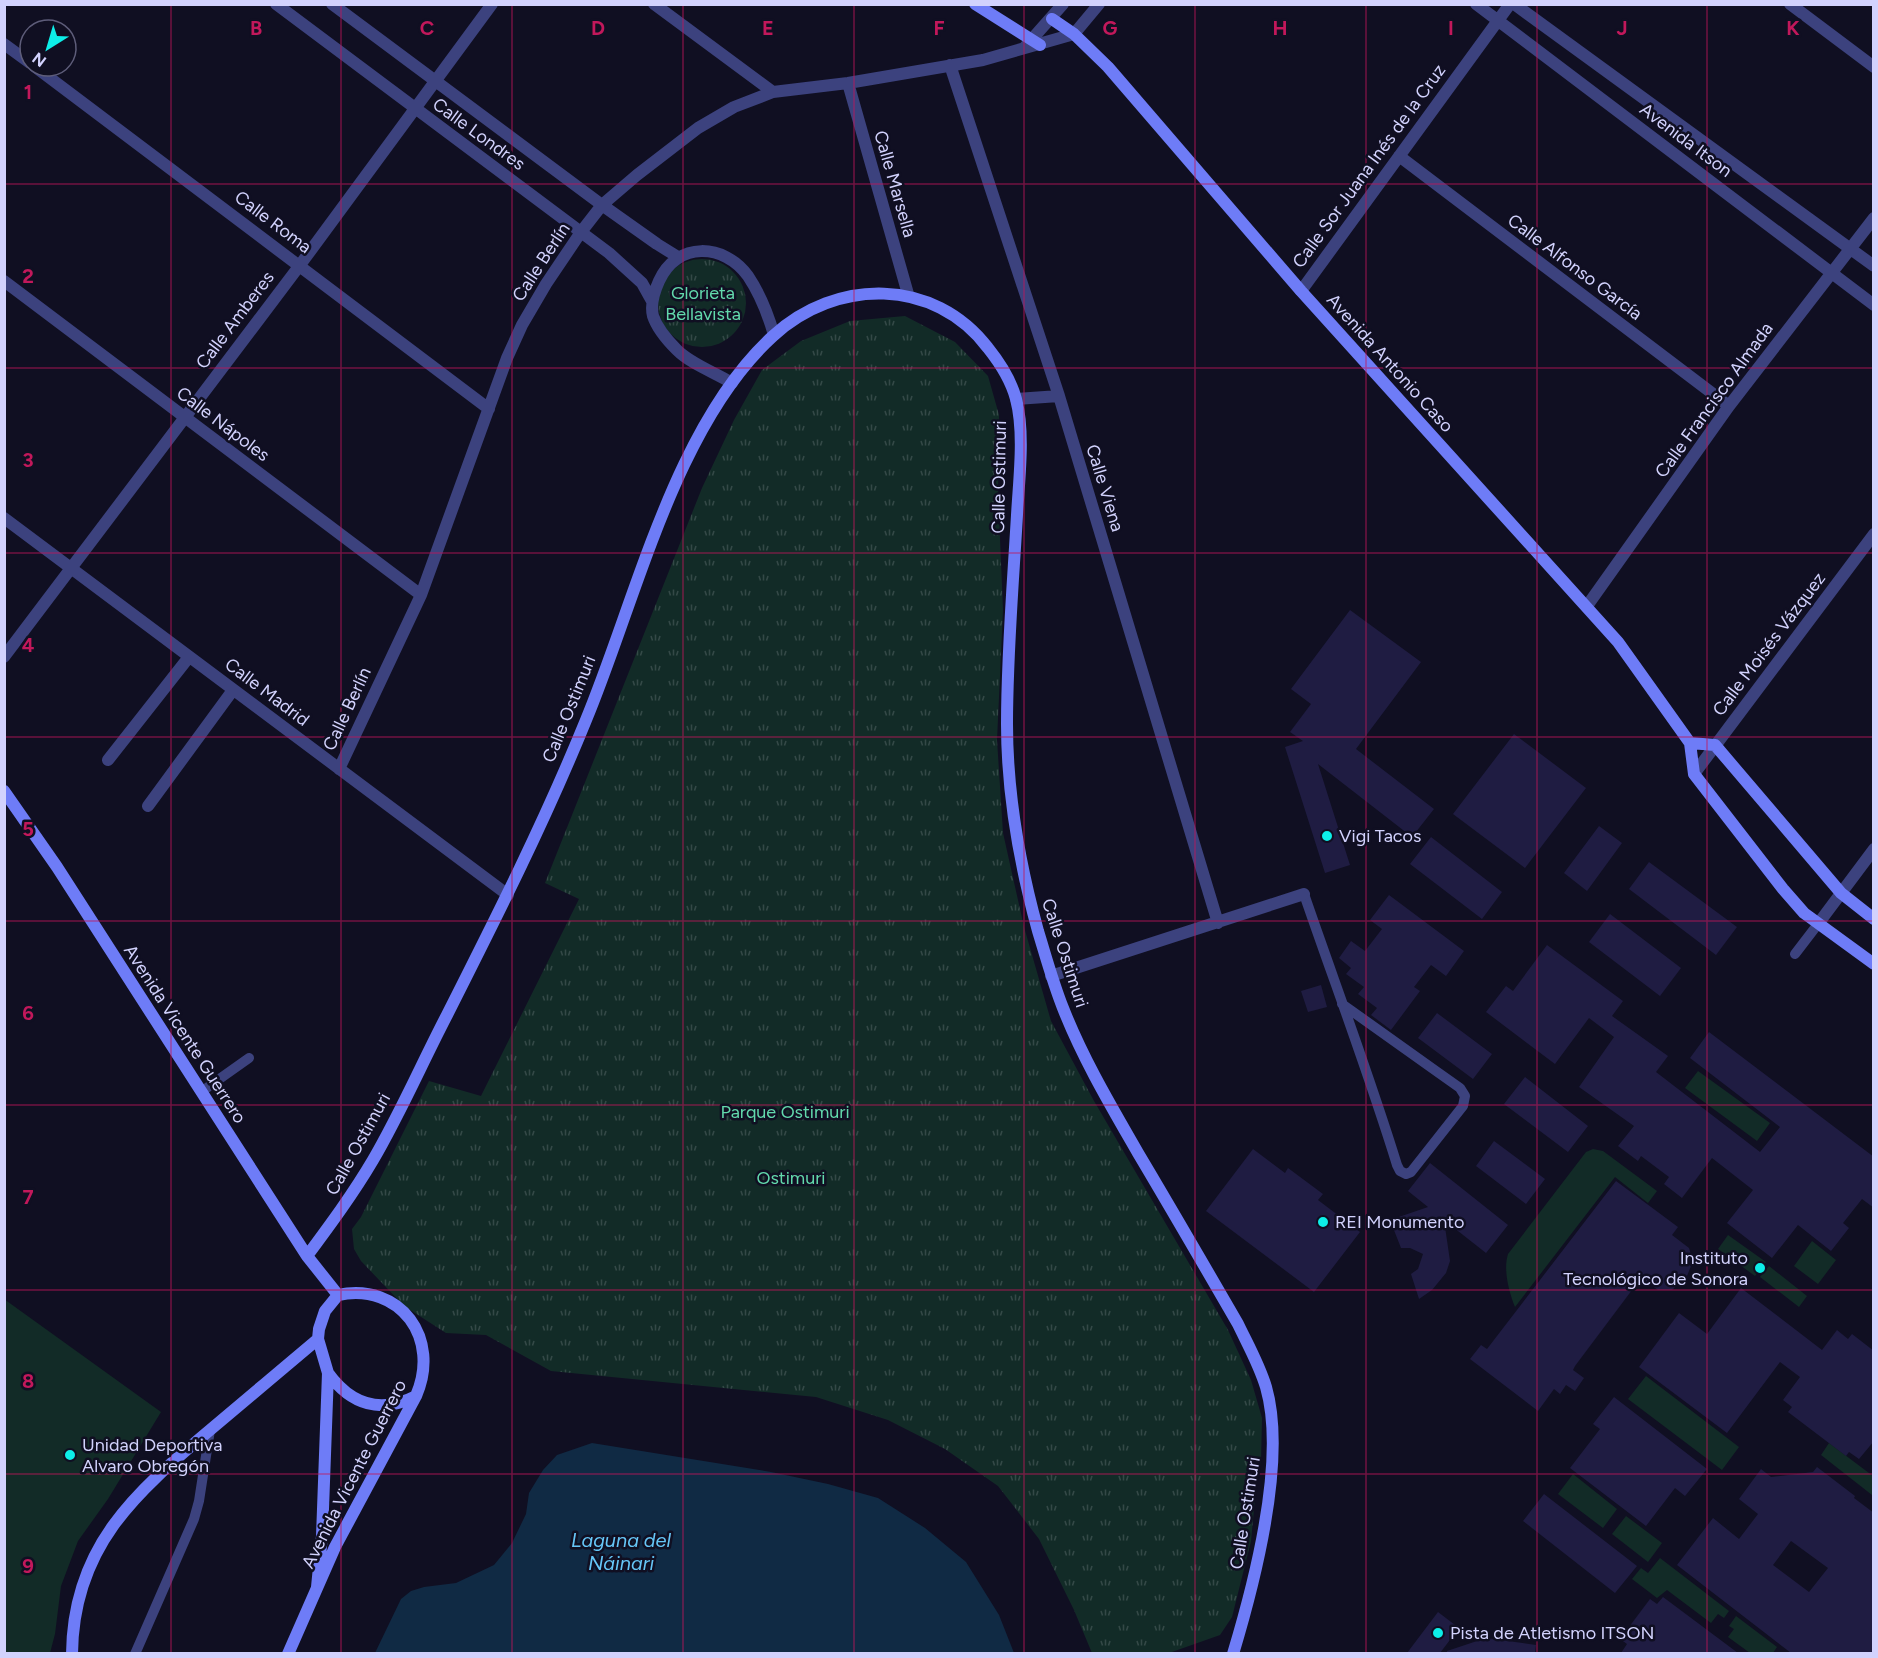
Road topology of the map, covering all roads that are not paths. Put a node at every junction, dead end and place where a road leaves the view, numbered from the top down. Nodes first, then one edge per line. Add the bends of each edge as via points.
1 (276, 4) edge
2 (332, 4) edge
3 (492, 4) edge
4 (654, 4) edge
5 (975, 4) edge
6 (1063, 4) edge
7 (1100, 4) edge
8 (1476, 4) edge
9 (1512, 4) edge
10 (1790, 4) edge
11 (1052, 19) junction
12 (1498, 21) junction
13 (1074, 34) junction
14 (4, 44) edge
15 (1032, 44) junction
16 (18, 54) edge
17 (950, 65) junction
18 (1874, 67) edge
19 (50, 78) edge
20 (435, 80) junction
21 (848, 83) junction
22 (773, 92) junction
23 (414, 109) junction
24 (1399, 156) junction
25 (602, 205) junction
26 (1874, 218) edge
27 (581, 232) junction
28 (1851, 249) junction
29 (678, 257) junction
30 (300, 265) junction
31 (1874, 266) edge
32 (1832, 272) junction
33 (4, 281) edge
34 (1301, 291) junction
35 (908, 294) junction
36 (652, 301) junction
37 (1874, 305) edge
38 (774, 335) junction
39 (732, 383) junction
40 (1059, 396) junction
41 (1016, 399) junction
42 (1729, 406) junction
43 (489, 409) junction
44 (184, 417) junction
45 (4, 518) edge
46 (1874, 534) edge
47 (71, 569) junction
48 (421, 595) junction
49 (1587, 606) junction
50 (4, 657) edge
51 (189, 657) junction
52 (233, 690) junction
53 (1690, 743) junction
54 (1716, 746) junction
55 (108, 760) dead end
56 (339, 769) junction
57 (1694, 774) junction
58 (4, 790) edge
59 (148, 806) dead end
60 (1874, 849) edge
61 (1841, 892) junction
62 (1304, 894) joint
63 (508, 895) junction
64 (1874, 919) edge
65 (1218, 923) junction
66 (1818, 924) junction
67 (1795, 954) dead end
68 (1874, 964) edge
69 (1051, 976) junction
70 (1342, 1004) junction
71 (249, 1058) dead end
72 (201, 1092) junction
73 (307, 1257) junction
74 (338, 1295) junction
75 (318, 1339) junction
76 (328, 1373) junction
77 (416, 1396) junction
78 (210, 1430) junction
79 (316, 1587) junction
80 (72, 1653) edge
81 (135, 1653) edge
82 (288, 1653) edge
83 (1233, 1653) edge

1 - 23 street, Calle Londres
2 - 20 street, Calle Londres
3 - 20 street, Calle Amberes
4 - 22 street
5 - 15 street
6 - 11 street
7 - 13 street
8 - 12 street, Avenida Itson
9 - 12 street, Calle Sor Juana Inés de la Cruz
9 - 28 street, Avenida Itson
10 - 18 street
11 - 13 street, Avenida Antonio Caso
11 - 15 street
12 - 24 street, Calle Sor Juana Inés de la Cruz
12 - 32 street, Avenida Itson
13 - 15 street, Calle Berlín
13 - 34 street, Avenida Antonio Caso via 1108,67
14 - 16 street
15 - 17 street, Calle Berlín via 983,60
17 - 21 street, Calle Berlín
17 - 40 street, Calle Viena
19 - 30 street, Calle Roma
20 - 23 street, Calle Amberes
20 - 25 street, Calle Londres
21 - 22 street, Calle Berlín
21 - 35 street, Calle Marsella
22 - 25 street, Calle Berlín via 734,107 698,128
23 - 27 street, Calle Londres
23 - 30 street, Calle Amberes
24 - 34 street, Calle Sor Juana Inés de la Cruz
24 - 42 street, Calle Alfonso García
25 - 27 street, Calle Berlín
25 - 29 street, Calle Londres
26 - 28 street, Calle Francisco Almada
27 - 36 street, Calle Londres via 628,268
27 - 43 street, Calle Berlín via 522,326
28 - 31 street, Avenida Itson
28 - 32 street, Calle Francisco Almada
29 - 36 street via 664,270
29 - 38 street via 689,252 709,252 740,267 759,295
30 - 43 street, Calle Roma
30 - 44 street, Calle Amberes
32 - 37 street, Avenida Itson
32 - 42 street, Calle Francisco Almada
33 - 44 street, Calle Nápoles
34 - 49 street, Avenida Antonio Caso
35 - 38 street, Calle Ostimuri via 862,295 815,306
35 - 41 street, Calle Ostimuri via 957,315 975,331 1007,375
36 - 39 street, Calle Londres via 653,317 678,351
38 - 39 street, Calle Ostimuri
39 - 63 street, Calle Ostimuri via 702,430 678,479 587,720
40 - 41 street
40 - 65 street, Calle Viena
41 - 69 street, Calle Ostimuri via 1020,449 1009,651 1008,769 1020,859
42 - 49 street, Calle Francisco Almada
43 - 48 street, Calle Berlín
44 - 47 street, Calle Amberes
44 - 48 street, Calle Nápoles
45 - 47 street, Calle Madrid
46 - 54 street, Calle Moisés Vázquez
47 - 50 street, Calle Amberes
47 - 51 street, Calle Madrid
48 - 56 street, Calle Berlín
49 - 53 street, Avenida Antonio Caso via 1618,642
51 - 52 street, Calle Madrid
51 - 55 street
52 - 56 street, Calle Madrid
52 - 59 street
53 - 54 street
53 - 57 street, Avenida Antonio Caso
54 - 57 street, Calle Moisés Vázquez
54 - 61 street
56 - 63 street, Calle Madrid
57 - 66 street via 1783,889
58 - 72 street, Avenida Vicente Guerrero
60 - 61 street
61 - 64 street
61 - 66 street
62 - 65 street
62 - 70 lane
63 - 73 street, Calle Ostimuri via 376,1155
65 - 69 street
66 - 67 lane
66 - 68 street
69 - 83 street, Calle Ostimuri via 1064,1013 1099,1084 1238,1324 1257,1360 1266,1389 1272,1462 1268,1502
70 - 70 lane via 1460,1088 1465,1096 1463,1106 1406,1174 1397,1165
71 - 72 lane
72 - 73 street, Avenida Vicente Guerrero
73 - 74 street, Avenida Vicente Guerrero
74 - 75 street via 325,1311
74 - 77 street, Avenida Vicente Guerrero via 376,1296 389,1301 410,1319 423,1343 425,1356 425,1370
75 - 76 street, Avenida Vicente Guerrero
75 - 78 street
76 - 77 street via 345,1392 367,1403 392,1405
76 - 79 street, Avenida Vicente Guerrero via 322,1536
77 - 79 street, Avenida Vicente Guerrero
78 - 80 street via 143,1489 107,1534 82,1586
78 - 81 lane via 194,1518
79 - 82 street, Avenida Vicente Guerrero

